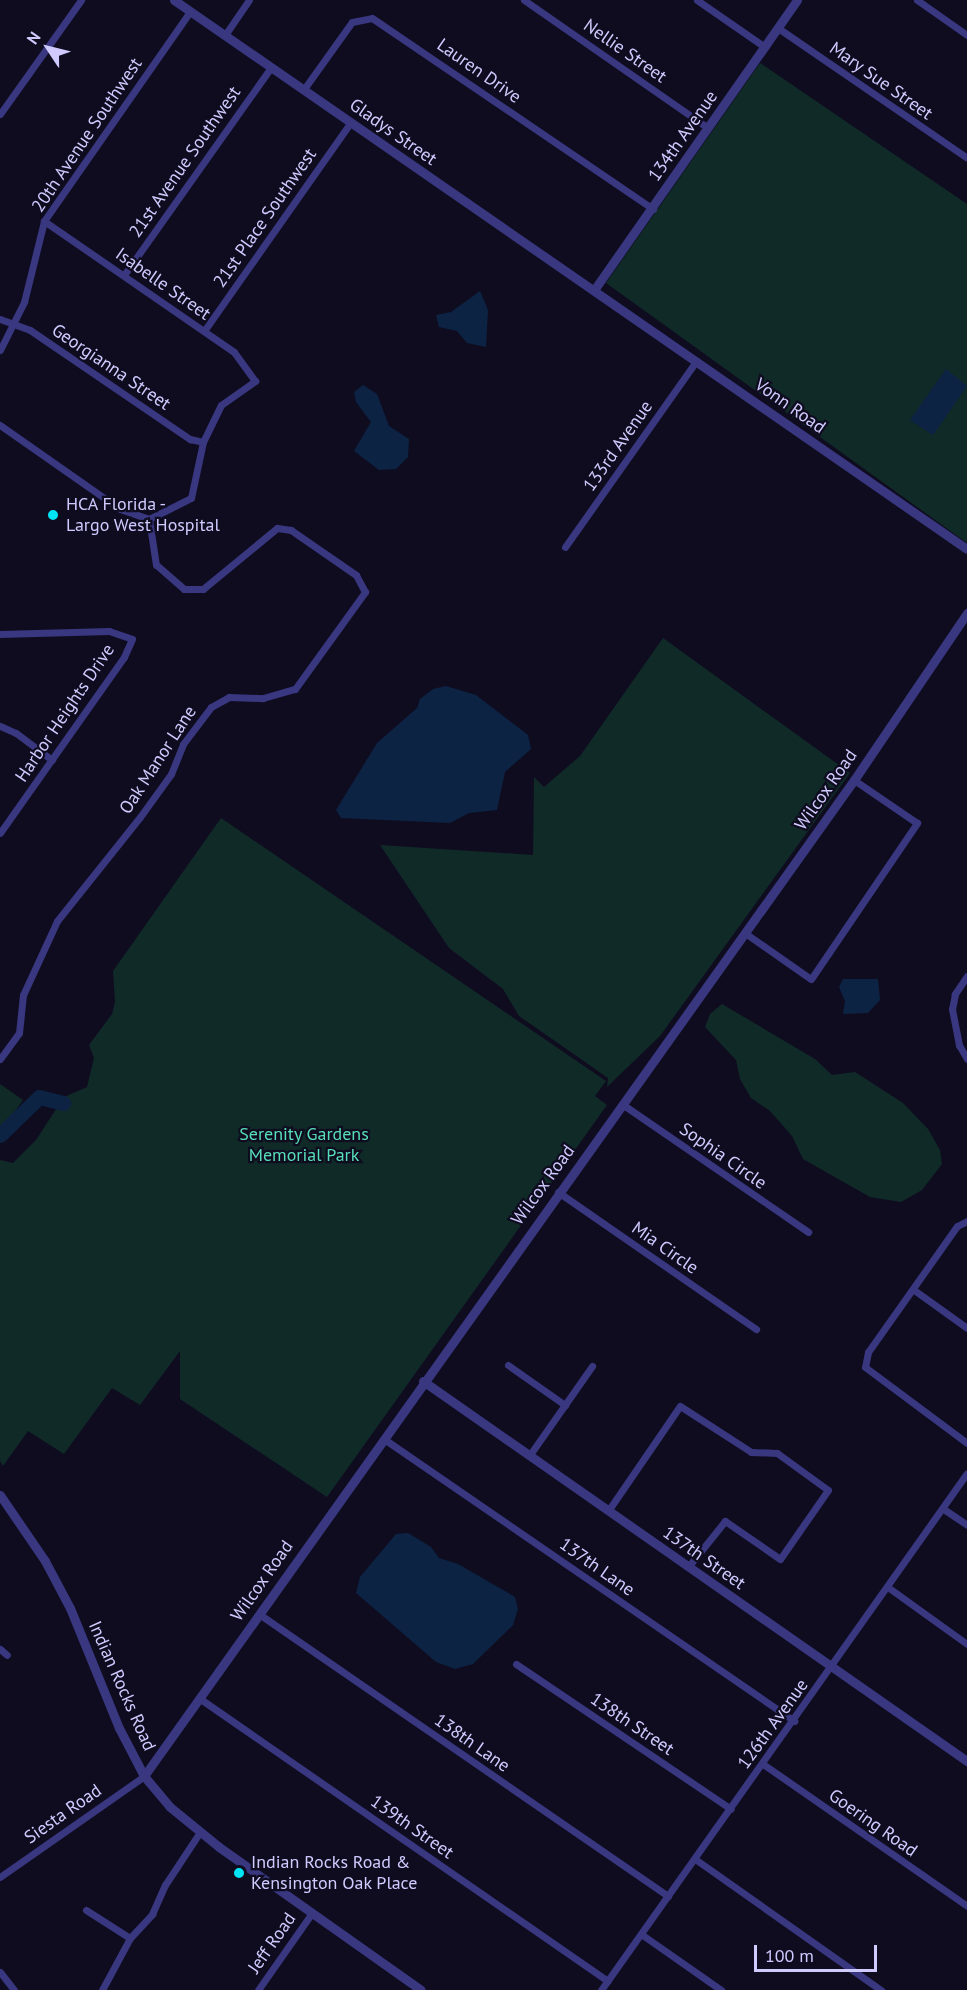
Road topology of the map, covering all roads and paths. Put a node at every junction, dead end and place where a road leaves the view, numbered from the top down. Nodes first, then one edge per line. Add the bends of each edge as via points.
1 (81, 0) edge
2 (174, 0) edge
3 (249, 0) edge
4 (524, 0) edge
5 (697, 0) edge
6 (797, 0) edge
7 (917, 0) edge
8 (190, 12) junction
9 (778, 28) junction
10 (225, 35) junction
11 (967, 35) edge
12 (765, 47) junction
13 (271, 67) junction
14 (304, 89) junction
15 (0, 114) edge
16 (350, 123) junction
17 (708, 128) junction
18 (967, 158) edge
19 (652, 209) junction
20 (44, 221) junction
21 (124, 275) junction
22 (594, 290) junction
23 (0, 319) edge
24 (13, 326) junction
25 (204, 331) junction
26 (0, 351) edge
27 (696, 361) junction
28 (0, 425) edge
29 (203, 442) junction
30 (149, 519) junction
31 (565, 547) dead end
32 (967, 549) edge
33 (967, 613) edge
34 (0, 634) edge
35 (0, 726) edge
36 (52, 760) junction
37 (854, 780) junction
38 (0, 833) edge
39 (745, 933) junction
40 (967, 976) edge
41 (0, 1059) edge
42 (967, 1059) edge
43 (622, 1104) junction
44 (558, 1192) junction
45 (967, 1221) edge
46 (808, 1232) dead end
47 (914, 1290) junction
48 (967, 1328) edge
49 (756, 1329) dead end
50 (508, 1365) dead end
51 (592, 1366) dead end
52 (423, 1382) junction
53 (565, 1405) junction
54 (384, 1439) junction
55 (967, 1443) edge
56 (529, 1456) junction
57 (967, 1473) edge
58 (0, 1495) edge
59 (945, 1510) junction
60 (608, 1511) junction
61 (967, 1525) edge
62 (688, 1567) junction
63 (889, 1588) junction
64 (259, 1614) junction
65 (967, 1644) edge
66 (0, 1648) edge
67 (7, 1655) dead end
68 (516, 1664) dead end
69 (832, 1667) junction
70 (199, 1698) junction
71 (794, 1721) junction
72 (967, 1761) edge
73 (763, 1764) junction
74 (144, 1776) junction
75 (731, 1809) junction
76 (200, 1832) junction
77 (695, 1859) junction
78 (0, 1877) edge
79 (668, 1896) junction
80 (967, 1906) edge
81 (86, 1910) dead end
82 (312, 1913) junction
83 (641, 1934) junction
84 (130, 1938) junction
85 (0, 1974) edge
86 (608, 1981) junction
87 (14, 1990) edge
88 (102, 1990) edge
89 (258, 1990) edge
90 (421, 1990) edge
91 (602, 1990) edge
92 (721, 1990) edge
93 (881, 1990) edge

1 - 15 street
2 - 8 street, Gladys Street
3 - 10 street
4 - 17 street, Nellie Street
5 - 12 street
6 - 9 street, 134th Avenue
7 - 11 street
8 - 10 street, Gladys Street
8 - 20 street, 20th Avenue Southwest
9 - 12 street, 134th Avenue
9 - 18 street, Mary Sue Street
10 - 13 street, Gladys Street
12 - 17 street, 134th Avenue
13 - 14 street, Gladys Street
13 - 21 street, 21st Avenue Southwest
14 - 16 street, Gladys Street
14 - 19 street, Lauren Drive via 352,22 372,18
16 - 22 street, Gladys Street
16 - 25 street, 21st Place Southwest
17 - 19 street, 134th Avenue
19 - 22 street, 134th Avenue
20 - 21 street, Isabelle Street
20 - 24 street, 20th Avenue Southwest via 24,302
21 - 25 street, Isabelle Street
22 - 27 street, Vonn Road
23 - 24 street, Georgianna Street
24 - 26 street, 20th Avenue Southwest
24 - 29 street, Georgianna Street via 30,330 190,440
25 - 29 street, Isabelle Street via 234,352 255,381 221,405
27 - 31 street, 133rd Avenue
27 - 32 street, Vonn Road
28 - 30 street via 120,509
29 - 30 street via 191,498
30 - 41 street, Oak Manor Lane via 156,565 184,590 203,589 277,528 291,530 356,574 364,592 295,689 263,698 229,697 211,707 183,744 171,774 57,921 22,995 19,1033
33 - 37 street, Wilcox Road
34 - 36 street, Harbor Heights Drive via 109,631 132,639 124,657
35 - 36 street
36 - 38 street, Harbor Heights Drive
37 - 39 street, Wilcox Road
37 - 39 street via 917,823 811,979
39 - 43 street, Wilcox Road
40 - 42 street via 955,994 952,1009 959,1045
43 - 44 street, Wilcox Road
43 - 46 street, Sophia Circle
44 - 49 street, Mia Circle
44 - 52 street, Wilcox Road
45 - 47 street via 957,1226
47 - 48 street
47 - 55 street via 868,1352 865,1367
50 - 53 street
51 - 53 street
52 - 54 street, Wilcox Road
52 - 56 street, 137th Street
53 - 56 street
54 - 64 street, Wilcox Road
54 - 71 street, 137th Lane
56 - 60 street, 137th Street
57 - 59 street, 126th Avenue
58 - 74 street, Indian Rocks Road via 45,1561 70,1608 119,1728
59 - 61 street
59 - 63 street, 126th Avenue
60 - 62 street, 137th Street
60 - 62 street via 680,1406 751,1452 777,1453 828,1490 780,1559 725,1521
62 - 69 street, 137th Street
63 - 65 street
63 - 69 street, 126th Avenue
64 - 70 street, Wilcox Road
64 - 79 street, 138th Lane
66 - 67 street
68 - 75 street, 138th Street
69 - 71 street, 126th Avenue
69 - 72 street, 137th Street
70 - 74 street, Wilcox Road
70 - 86 street, 139th Street
71 - 73 street, 126th Avenue
73 - 75 street, 126th Avenue
73 - 80 street, Goering Road
74 - 76 street, Indian Rocks Road via 170,1807
74 - 78 street, Siesta Road
75 - 77 street, 126th Avenue
76 - 82 street, Indian Rocks Road
76 - 84 street via 165,1885 152,1914
77 - 79 street, 126th Avenue
77 - 93 street
79 - 83 street, 126th Avenue
81 - 84 street
82 - 89 street, Jeff Road
82 - 90 street, Indian Rocks Road
83 - 86 street, 126th Avenue
83 - 92 street
84 - 88 street
85 - 87 street
86 - 91 street, 126th Avenue

